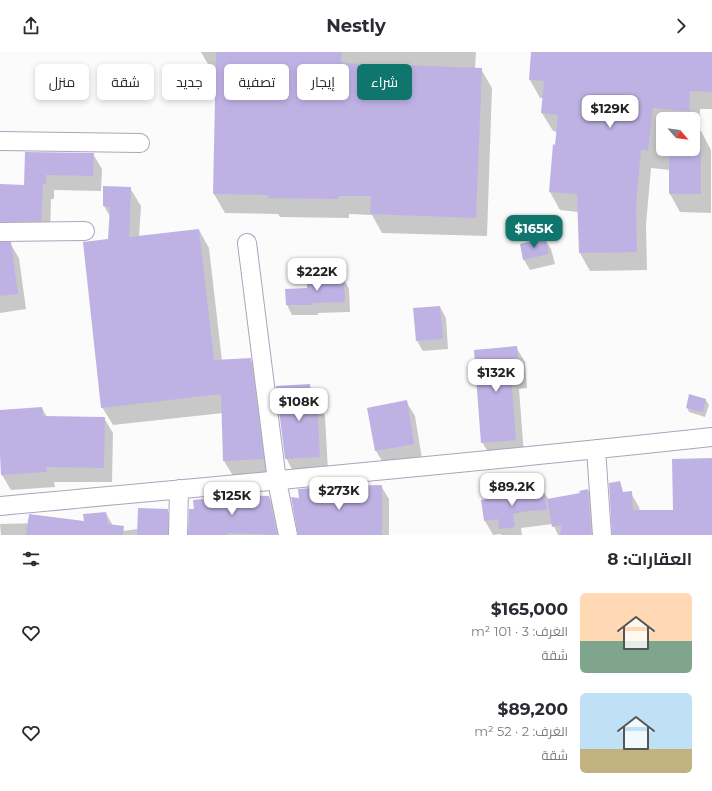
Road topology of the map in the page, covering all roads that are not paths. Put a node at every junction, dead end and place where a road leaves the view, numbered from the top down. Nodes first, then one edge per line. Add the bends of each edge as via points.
1 (0, 141) edge
2 (140, 143) dead end
3 (85, 231) dead end
4 (0, 232) edge
5 (247, 243) dead end
6 (712, 438) edge
7 (596, 449) junction
8 (277, 481) junction
9 (179, 489) junction
10 (0, 506) edge
11 (178, 535) edge
12 (288, 535) edge
13 (602, 535) edge

1 - 2 street
3 - 4 street
5 - 8 street
6 - 7 street
7 - 8 street
7 - 13 street
8 - 9 street
8 - 12 street
9 - 10 street
9 - 11 street

